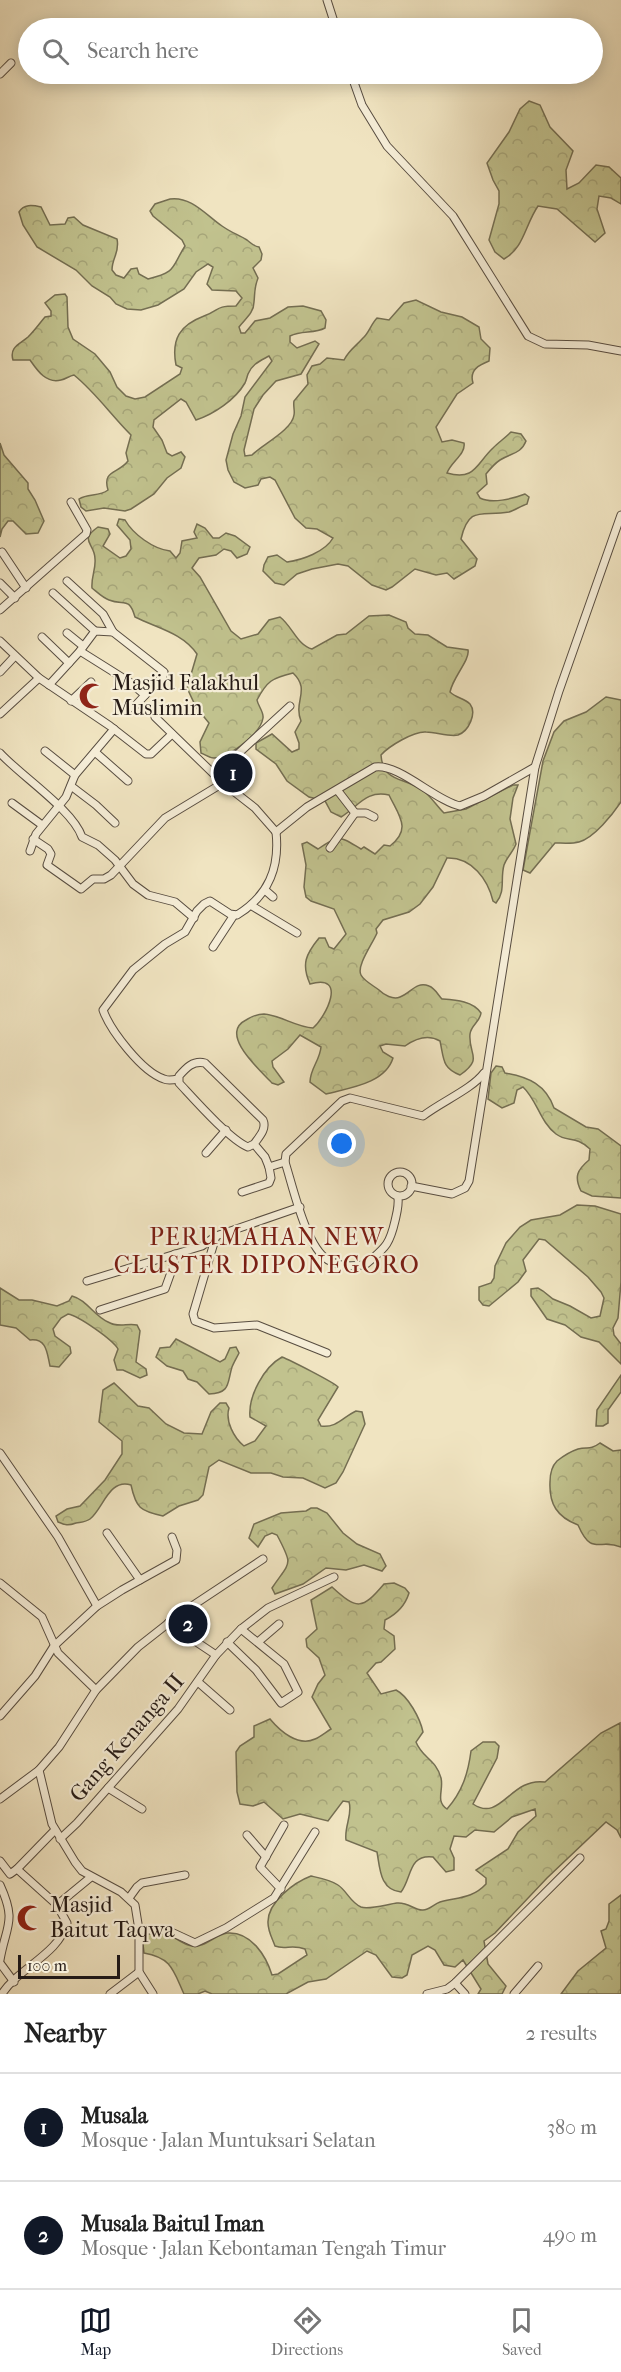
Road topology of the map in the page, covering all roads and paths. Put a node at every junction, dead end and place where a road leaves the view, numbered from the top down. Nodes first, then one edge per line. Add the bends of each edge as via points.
1 (327, 0) edge
2 (333, 18) edge
3 (11, 63) dead end
4 (0, 74) edge
5 (355, 84) edge
6 (621, 351) edge
7 (71, 502) dead end
8 (621, 514) edge
9 (2, 552) dead end
10 (67, 581) dead end
11 (0, 583) edge
12 (26, 588) junction
13 (52, 593) dead end
14 (15, 598) junction
15 (0, 610) edge
16 (95, 631) junction
17 (113, 632) junction
18 (67, 633) dead end
19 (42, 637) dead end
20 (0, 641) edge
21 (81, 649) junction
22 (15, 656) junction
23 (69, 663) junction
24 (0, 672) edge
25 (39, 678) junction
26 (91, 682) dead end
27 (49, 685) junction
28 (145, 695) junction
29 (71, 701) junction
30 (290, 706) dead end
31 (133, 708) dead end
32 (0, 714) edge
33 (155, 717) dead end
34 (114, 729) junction
35 (172, 734) junction
36 (45, 751) dead end
37 (95, 752) junction
38 (0, 753) edge
39 (535, 767) junction
40 (75, 775) junction
41 (215, 776) junction
42 (128, 781) dead end
43 (223, 783) junction
44 (71, 786) junction
45 (338, 791) junction
46 (12, 803) dead end
47 (58, 806) junction
48 (355, 813) junction
49 (374, 817) dead end
50 (116, 823) dead end
51 (42, 825) junction
52 (276, 832) junction
53 (33, 839) junction
54 (330, 848) dead end
55 (30, 851) dead end
56 (120, 865) junction
57 (265, 890) junction
58 (273, 897) dead end
59 (252, 906) junction
60 (234, 915) junction
61 (194, 918) junction
62 (297, 933) dead end
63 (213, 947) dead end
64 (486, 1071) junction
65 (178, 1079) junction
66 (226, 1130) junction
67 (255, 1144) junction
68 (206, 1153) dead end
69 (285, 1162) junction
70 (269, 1167) junction
71 (411, 1186) junction
72 (242, 1192) dead end
73 (398, 1197) junction
74 (300, 1207) junction
75 (216, 1236) junction
76 (175, 1254) junction
77 (87, 1281) dead end
78 (100, 1310) dead end
79 (327, 1353) dead end
80 (0, 1453) edge
81 (107, 1533) dead end
82 (172, 1537) dead end
83 (263, 1559) dead end
84 (334, 1577) dead end
85 (140, 1580) junction
86 (0, 1583) edge
87 (97, 1606) junction
88 (168, 1623) junction
89 (279, 1624) dead end
90 (241, 1629) junction
91 (227, 1642) junction
92 (258, 1642) junction
93 (54, 1646) junction
94 (216, 1655) junction
95 (198, 1682) junction
96 (96, 1690) junction
97 (230, 1710) dead end
98 (0, 1716) edge
99 (39, 1770) junction
100 (108, 1788) junction
101 (0, 1799) edge
102 (142, 1809) dead end
103 (284, 1825) dead end
104 (54, 1831) junction
105 (315, 1832) dead end
106 (247, 1835) dead end
107 (60, 1839) junction
108 (266, 1857) junction
109 (580, 1858) dead end
110 (0, 1861) edge
111 (17, 1869) junction
112 (10, 1874) junction
113 (185, 1875) dead end
114 (91, 1877) junction
115 (0, 1885) edge
116 (281, 1889) junction
117 (129, 1898) junction
118 (57, 1905) junction
119 (139, 1930) junction
120 (0, 1962) edge
121 (538, 1966) dead end
122 (139, 1972) junction
123 (14, 1982) junction
124 (455, 1983) junction
125 (1, 1994) edge
126 (110, 1994) edge
127 (153, 1994) edge
128 (428, 1994) edge
129 (465, 1994) edge
130 (514, 1994) edge

1 - 2 street
3 - 4 street
5 - 6 street via 362,105 387,146 453,216 528,336 545,344
7 - 12 street via 86,534
8 - 39 street
9 - 12 street
10 - 17 street via 103,614
11 - 14 street
12 - 14 street
13 - 16 street
14 - 15 street
16 - 17 street
16 - 21 street
17 - 28 street via 162,669 164,676
18 - 21 street
19 - 23 street
20 - 22 street
21 - 23 street
21 - 28 street
22 - 24 street
22 - 25 street
23 - 27 street
25 - 27 street
25 - 32 street
26 - 29 street
27 - 29 street
28 - 31 street
29 - 34 street
30 - 41 street
33 - 35 street
34 - 35 street via 148,755
34 - 37 street
35 - 41 street
36 - 40 street
37 - 40 street
37 - 42 street
38 - 47 street
39 - 45 street via 460,806 381,766
39 - 64 street
40 - 44 street
41 - 43 street
43 - 52 street via 255,808
43 - 56 street via 165,818
44 - 47 street
44 - 50 street
45 - 48 street
45 - 52 street via 307,807
46 - 51 street
47 - 51 street
47 - 56 street via 80,828 82,837 98,845
48 - 49 street
48 - 54 street
51 - 53 street
52 - 57 street via 276,859
53 - 55 street
53 - 56 street via 51,854 47,865 77,888 109,876
56 - 61 street via 133,884 147,895 175,903
57 - 58 street
57 - 59 street
59 - 60 street
59 - 62 street
60 - 61 street via 210,901
60 - 63 street
61 - 65 street via 185,932 133,970 103,1010 111,1029 146,1067 162,1079
64 - 69 street via 477,1083 423,1116 355,1098 342,1101 286,1154
64 - 71 street via 472,1168 465,1188 452,1194
65 - 66 street
65 - 67 street via 195,1063 209,1066 263,1120 263,1130
66 - 67 street via 248,1147
66 - 68 street
67 - 70 street
69 - 70 street
69 - 74 street
70 - 72 street via 269,1183
71 - 73 street via 406,1195
71 - 73 street via 406,1174 393,1174 388,1186
73 - 74 street via 391,1238 365,1265 339,1265 319,1253
74 - 75 street
75 - 76 street via 202,1246
75 - 79 street via 192,1314 195,1321 214,1328 257,1325
76 - 77 street
76 - 78 street via 165,1289
80 - 87 street via 58,1537
81 - 85 street
82 - 85 street via 176,1560
83 - 88 street
84 - 90 street, Gang Kenanga II via 268,1608
85 - 87 street
86 - 93 street via 42,1617
87 - 93 street
88 - 94 street
88 - 96 street
89 - 92 street
90 - 91 street, Gang Kenanga II
90 - 92 street
91 - 92 street via 256,1670 282,1704 299,1690 288,1668
91 - 94 street, Gang Kenanga II
93 - 96 street
93 - 98 street via 35,1676
94 - 95 street, Gang Kenanga II
95 - 97 street
95 - 100 street, Gang Kenanga II
96 - 99 street
99 - 101 street
99 - 104 street
100 - 102 street
100 - 107 street, Gang Kenanga II
103 - 108 street
104 - 107 street
104 - 111 street
105 - 116 street
106 - 108 street
107 - 114 street
108 - 116 street via 261,1869
109 - 124 street
110 - 112 street
111 - 112 street
111 - 118 street
112 - 115 street
113 - 117 street via 142,1883
114 - 117 street
114 - 118 street
115 - 120 street via 10,1916
116 - 119 street via 249,1914 198,1942 167,1930
117 - 119 street via 135,1905
118 - 123 street via 67,1920 66,1927
119 - 122 street
120 - 123 street
121 - 130 street
122 - 126 street
122 - 127 street
123 - 125 street
124 - 128 street
124 - 129 street

